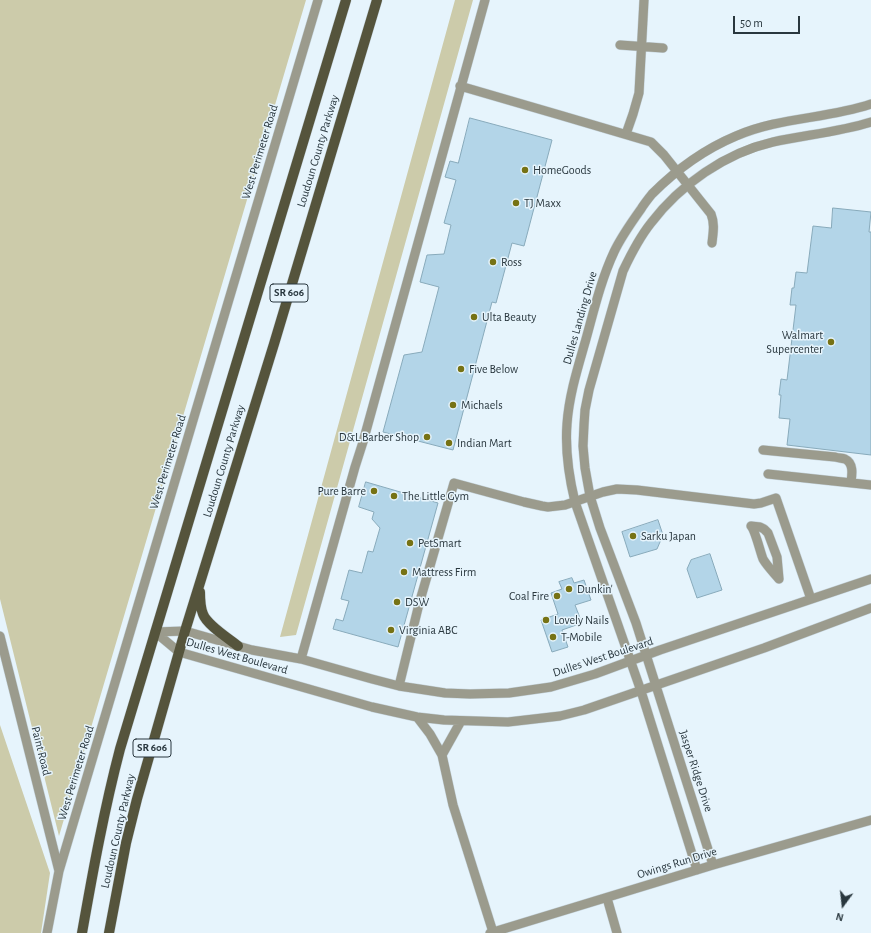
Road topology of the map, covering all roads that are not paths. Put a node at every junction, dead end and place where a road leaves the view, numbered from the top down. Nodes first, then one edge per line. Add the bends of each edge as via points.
1 (318, 0) edge
2 (346, 0) edge
3 (377, 0) edge
4 (485, 0) edge
5 (644, 0) edge
6 (620, 45) dead end
7 (641, 47) junction
8 (663, 48) dead end
9 (460, 86) junction
10 (871, 104) edge
11 (871, 122) edge
12 (626, 134) junction
13 (677, 172) junction
14 (687, 184) junction
15 (712, 243) dead end
16 (763, 450) dead end
17 (768, 474) dead end
18 (851, 482) junction
19 (871, 485) edge
20 (590, 496) junction
21 (575, 502) junction
22 (753, 526) joint
23 (871, 579) edge
24 (199, 586) junction
25 (811, 599) junction
26 (871, 608) edge
27 (185, 631) junction
28 (155, 632) junction
29 (0, 636) edge
30 (238, 646) junction
31 (179, 652) junction
32 (646, 655) junction
33 (301, 660) junction
34 (630, 661) junction
35 (656, 685) junction
36 (399, 686) junction
37 (641, 691) junction
38 (417, 717) junction
39 (461, 721) junction
40 (442, 756) junction
41 (871, 820) edge
42 (713, 865) junction
43 (697, 870) junction
44 (59, 871) junction
45 (607, 898) junction
46 (492, 932) edge
47 (47, 933) edge
48 (82, 933) edge
49 (109, 933) edge
50 (617, 933) edge

1 - 44 street, West Perimeter Road
2 - 28 main road, Loudoun County Parkway / SR 606
3 - 24 main road, Loudoun County Parkway / SR 606
4 - 9 street
5 - 7 street
6 - 7 street
7 - 8 street
7 - 12 street via 639,93
9 - 12 street
9 - 33 street
10 - 13 street, Dulles Landing Drive via 764,126 722,143
11 - 14 street via 772,142 743,151
12 - 13 street via 651,142
13 - 14 street
13 - 21 street, Dulles Landing Drive via 651,195 625,232 614,252 599,291 576,374 567,424 568,464
14 - 15 street via 714,220
14 - 20 street via 651,223 623,270 585,410 583,446
16 - 18 street via 846,459 851,464
17 - 18 street
18 - 19 street
20 - 21 street
20 - 25 street via 609,490 624,489 754,504 776,498
20 - 32 street
21 - 34 street, Dulles Landing Drive
21 - 36 street via 555,507 542,506 454,482 419,604
22 - 22 street via 768,533 777,557 779,579 764,560
23 - 25 street, Dulles West Boulevard
24 - 27 main road, Loudoun County Parkway / SR 606
24 - 30 main road via 206,620
25 - 32 street, Dulles West Boulevard
26 - 35 street, Dulles West Boulevard
27 - 28 street, Dulles West Boulevard
27 - 30 street, Dulles West Boulevard
27 - 31 main road, Loudoun County Parkway / SR 606
28 - 31 street, Dulles West Boulevard
28 - 48 main road, Loudoun County Parkway / SR 606 via 112,779
29 - 44 street, Paint Road
30 - 33 street, Dulles West Boulevard
31 - 38 street, Dulles West Boulevard via 365,705
31 - 49 main road, Loudoun County Parkway / SR 606 via 126,843
32 - 34 street, Dulles West Boulevard
32 - 35 street
33 - 36 street, Dulles West Boulevard
34 - 36 street, Dulles West Boulevard via 551,687 518,692 445,693
34 - 37 street, Dulles Landing Drive
35 - 37 street, Dulles West Boulevard
35 - 42 street, Jasper Ridge Drive
37 - 39 street, Dulles West Boulevard via 560,716 508,722
37 - 43 street
38 - 39 street, Dulles West Boulevard
38 - 40 street
39 - 40 street
40 - 46 street via 453,805
41 - 42 street, Owings Run Drive
42 - 43 street, Owings Run Drive
43 - 45 street, Owings Run Drive
44 - 47 street, West Perimeter Road
45 - 46 street, Owings Run Drive
45 - 50 street

